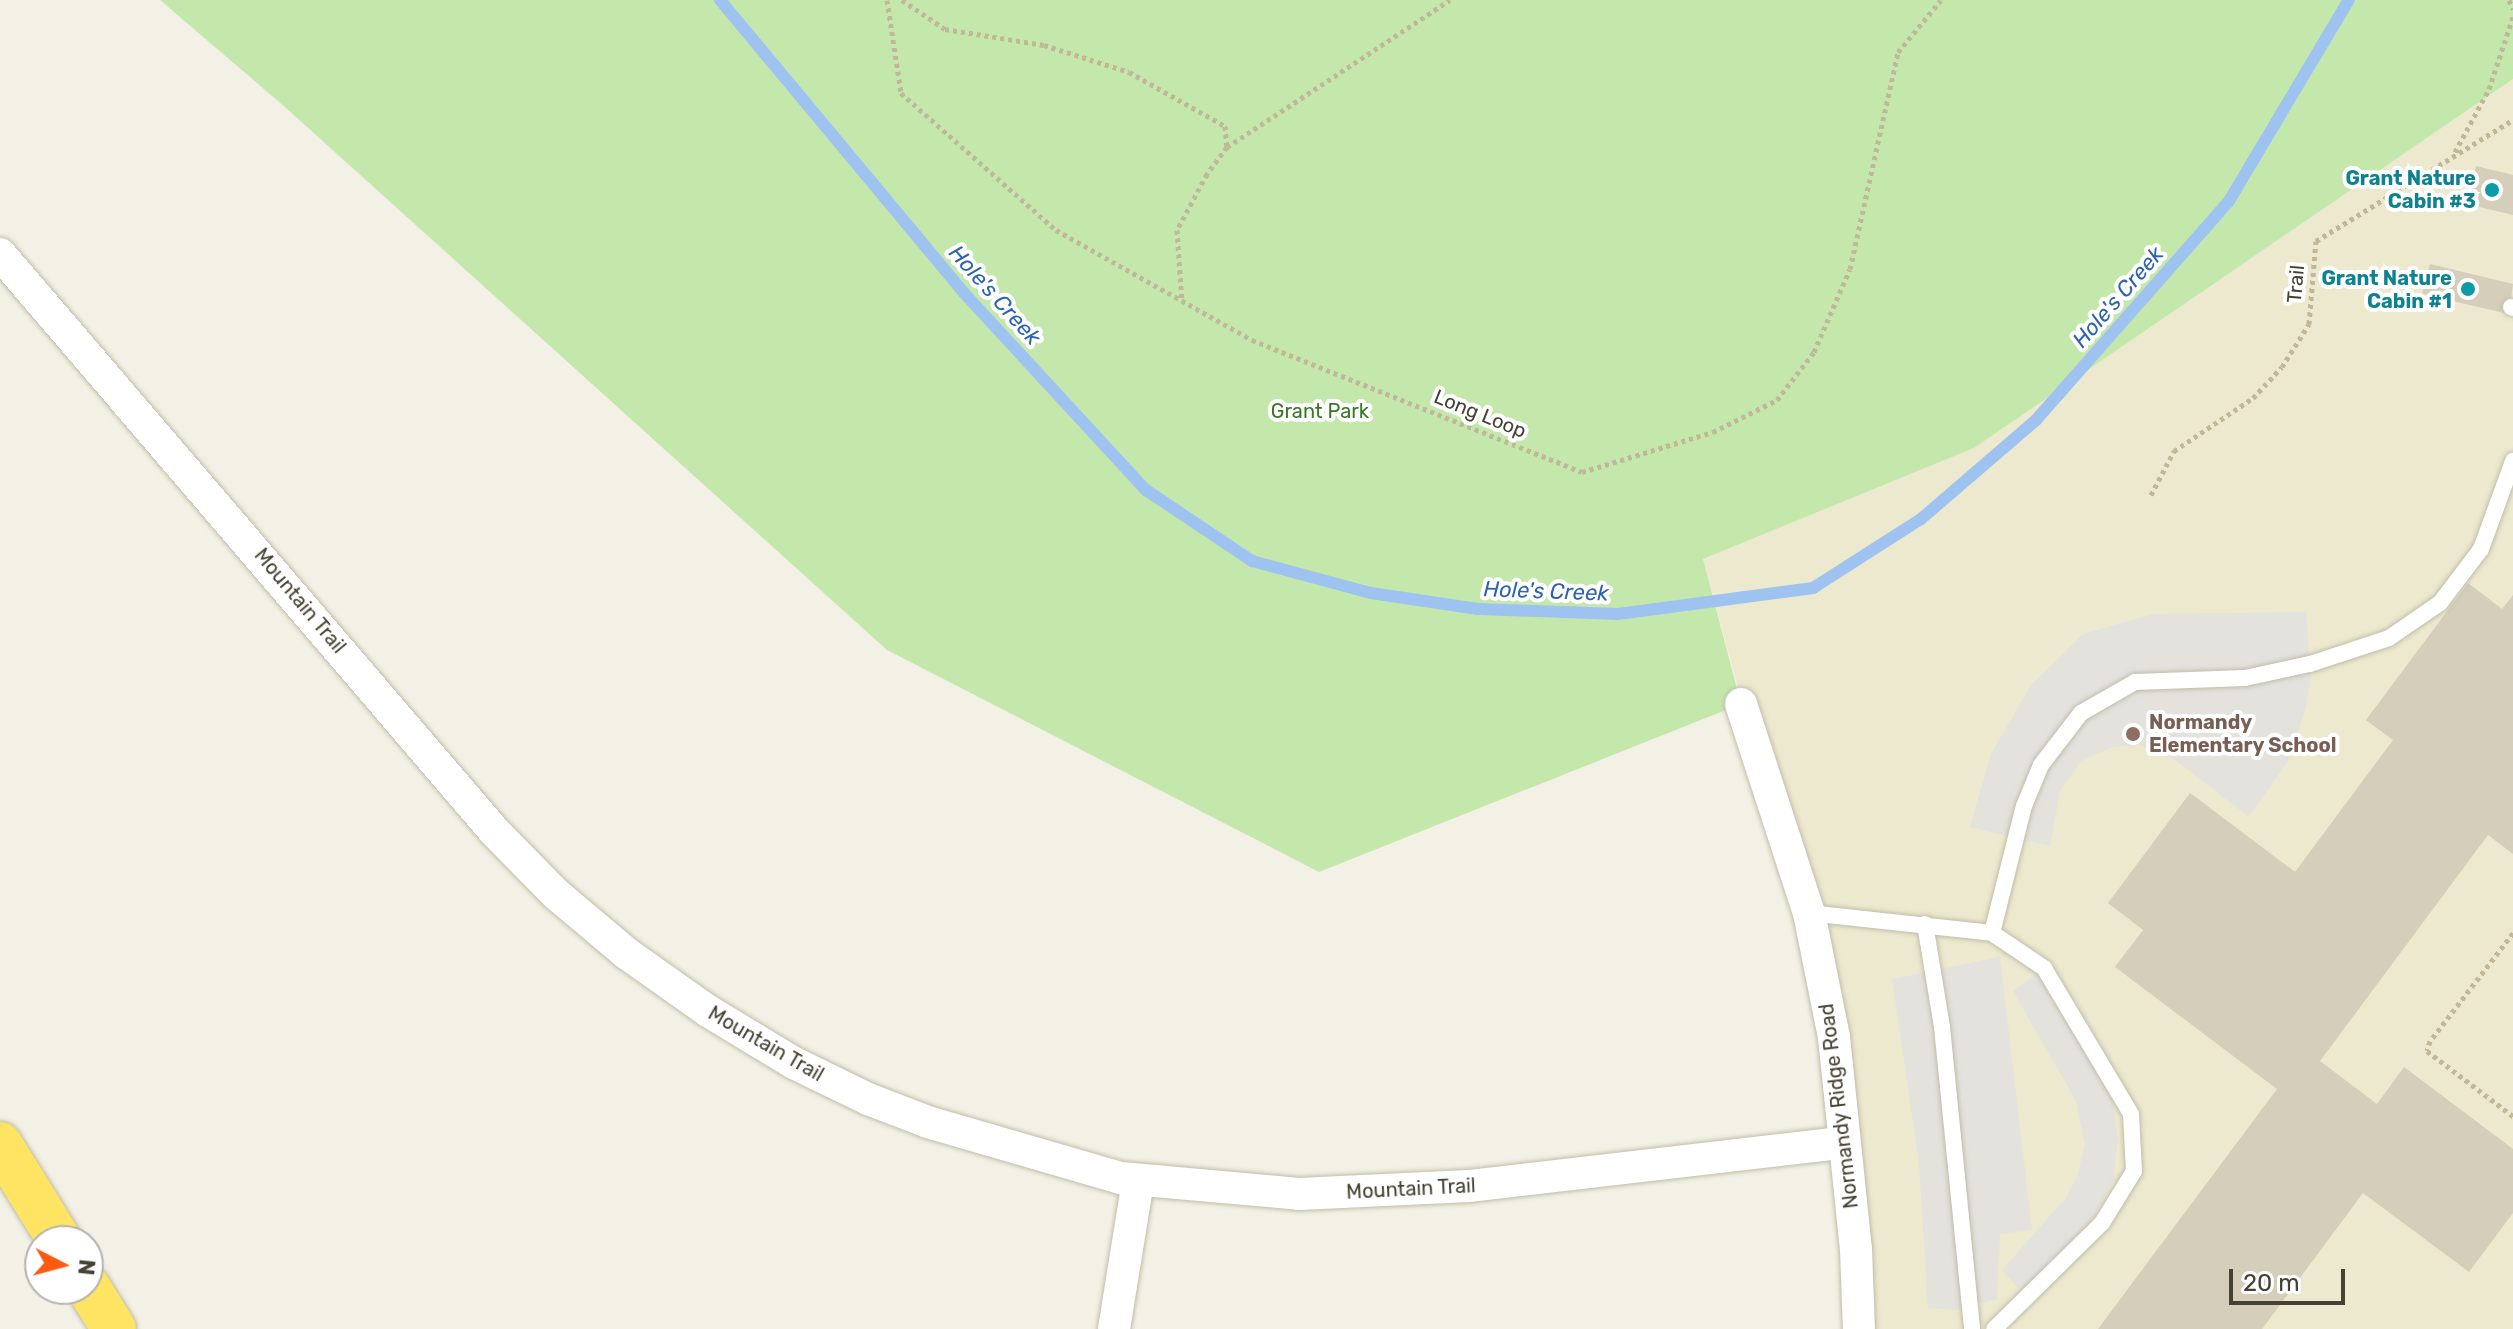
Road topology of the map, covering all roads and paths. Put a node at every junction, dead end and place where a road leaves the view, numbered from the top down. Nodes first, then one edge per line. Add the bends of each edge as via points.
1 (887, 0) edge
2 (902, 0) edge
3 (1450, 0) edge
4 (1941, 0) edge
5 (2509, 0) edge
6 (2513, 9) edge
7 (2513, 17) edge
8 (2513, 120) edge
9 (1227, 147) junction
10 (2453, 155) junction
11 (0, 254) edge
12 (1182, 301) junction
13 (2513, 461) edge
14 (2151, 495) dead end
15 (1741, 704) dead end
16 (1809, 913) junction
17 (1925, 924) junction
18 (1992, 933) junction
19 (2513, 933) edge
20 (2513, 1116) edge
21 (1843, 1143) junction
22 (0, 1144) edge
23 (1138, 1181) junction
24 (50, 1225) edge
25 (99, 1305) edge
26 (114, 1329) edge
27 (1114, 1329) edge
28 (1859, 1329) edge
29 (1972, 1329) edge
30 (1994, 1329) edge

1 - 12 path, Long Loop via 901,93 1056,230
2 - 9 path via 945,29 1044,45 1129,72 1225,126
3 - 9 path
4 - 12 path, Long Loop via 1898,52 1850,269 1814,352 1777,400 1713,432 1582,472 1252,340
5 - 6 path
7 - 10 path via 2489,89
8 - 10 path, Trail
9 - 12 path via 1177,230
10 - 14 path, Trail via 2316,241 2309,324 2282,367 2253,398 2174,451
11 - 23 street, Mountain Trail via 494,831 556,894 626,953 794,1063 868,1099 928,1122
13 - 18 lane via 2481,549 2440,603 2389,638 2245,678 2135,682 2081,713 2041,765 2024,806
15 - 16 street, Normandy Ridge Road
16 - 17 lane
16 - 21 street, Normandy Ridge Road via 1834,1037
17 - 18 lane
17 - 29 lane via 1942,1027
18 - 30 lane via 2044,968 2131,1114 2134,1171 2102,1223
19 - 20 path via 2427,1051
21 - 23 street, Mountain Trail via 1412,1190 1299,1194
21 - 28 street, Normandy Ridge Road
22 - 24 highway
23 - 27 street
25 - 26 highway

